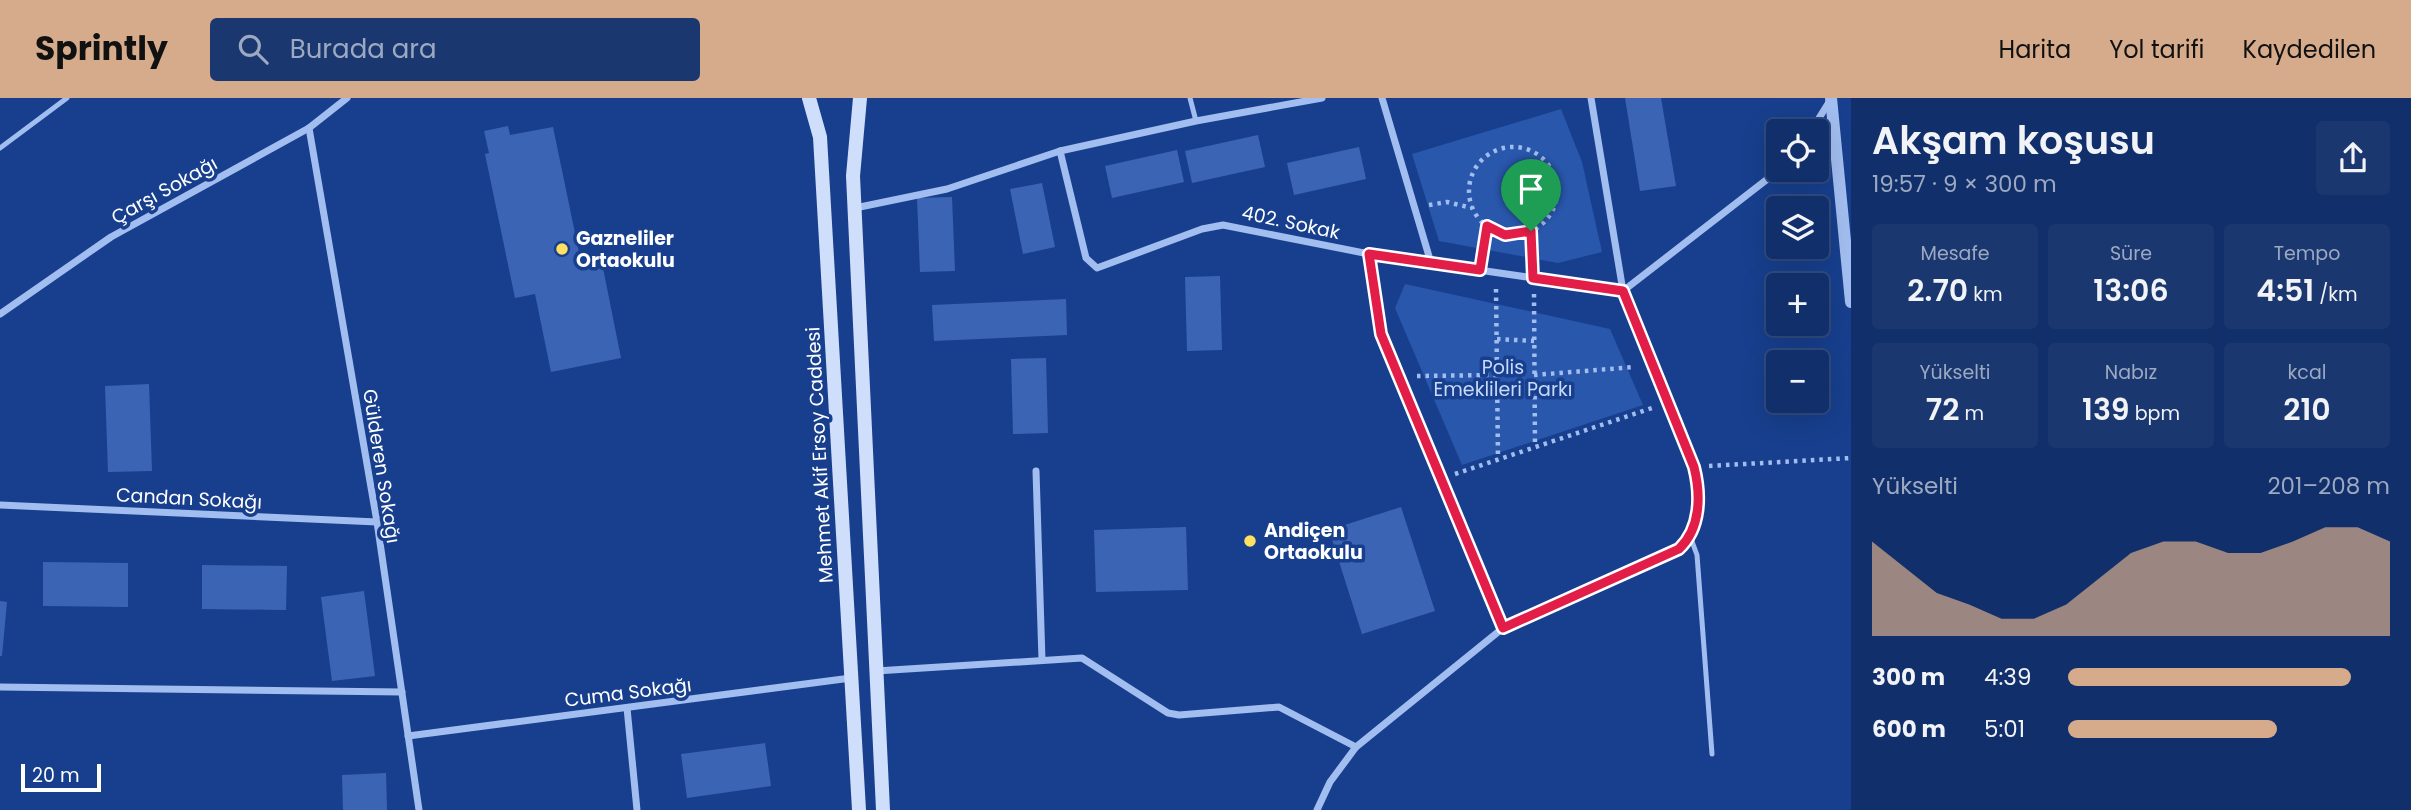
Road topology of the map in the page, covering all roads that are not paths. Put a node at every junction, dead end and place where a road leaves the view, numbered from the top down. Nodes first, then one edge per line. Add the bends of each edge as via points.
1 (67, 98) edge
2 (347, 98) edge
3 (809, 98) edge
4 (860, 98) edge
5 (1190, 98) edge
6 (1322, 98) edge
7 (1382, 98) edge
8 (1591, 98) edge
9 (1831, 98) edge
10 (1818, 119) edge
11 (1196, 121) junction
12 (309, 128) junction
13 (0, 148) edge
14 (1060, 151) junction
15 (1766, 180) edge
16 (854, 208) junction
17 (1369, 254) junction
18 (1431, 263) junction
19 (1849, 268) edge
20 (1623, 291) junction
21 (1851, 302) edge
22 (0, 314) edge
23 (1036, 471) dead end
24 (0, 505) edge
25 (377, 522) junction
26 (1690, 536) junction
27 (1503, 628) junction
28 (1042, 660) junction
29 (874, 671) junction
30 (851, 678) junction
31 (0, 687) edge
32 (401, 692) junction
33 (627, 708) junction
34 (408, 736) junction
35 (1356, 747) junction
36 (1712, 754) dead end
37 (419, 810) edge
38 (637, 810) edge
39 (859, 810) edge
40 (883, 810) edge
41 (1317, 810) edge

1 - 13 lane
2 - 12 street, Çarşı Sokağı
3 - 30 main road, Mehmet Akif Ersoy Caddesi via 820,137
4 - 16 main road
5 - 11 lane
6 - 11 street
7 - 18 street
8 - 20 street
9 - 10 street
9 - 19 street
11 - 14 street
12 - 22 street, Çarşı Sokağı via 111,237
12 - 25 street, Gülderen Sokağı
14 - 16 street via 947,189
14 - 17 street, 402. Sokak via 1086,258 1094,267 1103,268 1223,225
15 - 20 street
16 - 29 main road
17 - 18 street, 402. Sokak
17 - 27 street via 1379,326
18 - 20 street, 402. Sokak
19 - 21 street
20 - 26 street via 1694,467 1698,510
23 - 28 street
24 - 25 street, Candan Sokağı
25 - 32 street, Gülderen Sokağı
26 - 27 street via 1674,552
26 - 36 lane via 1697,555
27 - 35 street
28 - 29 street
28 - 35 street via 1082,658 1168,713 1279,707
29 - 40 main road
30 - 33 street, Cuma Sokağı
30 - 39 main road, Mehmet Akif Ersoy Caddesi
31 - 32 street
32 - 34 street, Gülderen Sokağı
33 - 34 street, Cuma Sokağı
33 - 38 street
34 - 37 street, Gülderen Sokağı
35 - 41 street via 1330,782

